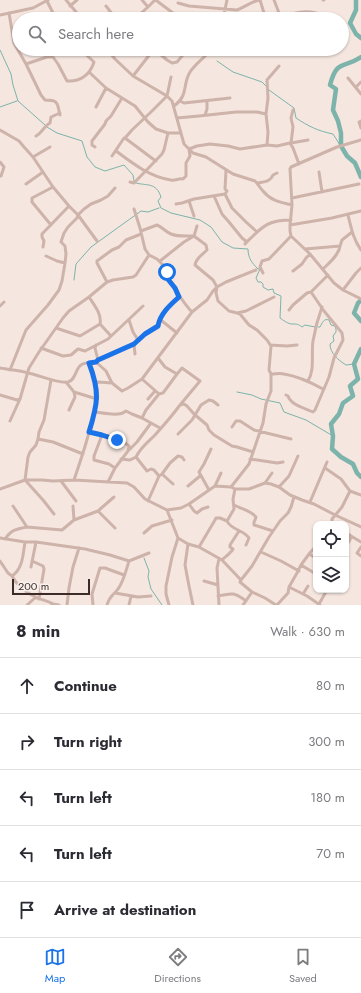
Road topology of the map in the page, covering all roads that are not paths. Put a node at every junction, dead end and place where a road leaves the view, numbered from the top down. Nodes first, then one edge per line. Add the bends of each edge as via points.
1 (47, 0) edge
2 (66, 0) edge
3 (77, 0) edge
4 (142, 0) edge
5 (227, 0) edge
6 (260, 0) edge
7 (274, 0) edge
8 (178, 3) dead end
9 (70, 6) junction
10 (106, 6) dead end
11 (148, 8) junction
12 (225, 9) junction
13 (12, 12) edge
14 (14, 12) edge
15 (53, 12) edge
16 (75, 12) edge
17 (111, 12) edge
18 (143, 12) edge
19 (172, 12) edge
20 (224, 12) edge
21 (264, 12) edge
22 (279, 12) edge
23 (300, 12) edge
24 (312, 12) edge
25 (9, 13) junction
26 (0, 15) edge
27 (12, 31) edge
28 (21, 56) edge
29 (88, 56) edge
30 (113, 56) edge
31 (149, 56) edge
32 (162, 56) edge
33 (182, 56) edge
34 (205, 56) edge
35 (26, 64) junction
36 (279, 66) dead end
37 (89, 72) junction
38 (133, 76) junction
39 (171, 77) dead end
40 (348, 78) dead end
41 (361, 82) edge
42 (356, 87) junction
43 (106, 88) junction
44 (361, 94) edge
45 (167, 96) junction
46 (122, 98) junction
47 (230, 98) dead end
48 (180, 101) junction
49 (207, 101) junction
50 (174, 106) junction
51 (96, 107) dead end
52 (293, 110) dead end
53 (266, 114) junction
54 (206, 115) junction
55 (145, 117) junction
56 (177, 118) junction
57 (361, 121) edge
58 (361, 128) edge
59 (0, 130) edge
60 (168, 133) junction
61 (182, 133) junction
62 (36, 136) dead end
63 (125, 138) junction
64 (308, 140) dead end
65 (361, 140) edge
66 (291, 143) junction
67 (267, 145) junction
68 (50, 147) dead end
69 (95, 148) dead end
70 (189, 149) junction
71 (116, 151) junction
72 (112, 156) dead end
73 (33, 157) junction
74 (156, 161) junction
75 (0, 162) edge
76 (299, 164) junction
77 (226, 170) junction
78 (146, 171) junction
79 (43, 172) junction
80 (319, 172) dead end
81 (277, 174) dead end
82 (1, 176) edge
83 (130, 182) dead end
84 (257, 183) junction
85 (26, 184) dead end
86 (359, 184) dead end
87 (53, 187) junction
88 (115, 188) dead end
89 (322, 192) junction
90 (225, 194) junction
91 (214, 196) junction
92 (292, 198) junction
93 (189, 201) junction
94 (176, 204) dead end
95 (292, 205) junction
96 (69, 206) junction
97 (134, 209) dead end
98 (361, 212) edge
99 (78, 215) junction
100 (348, 215) junction
101 (194, 216) dead end
102 (291, 220) junction
103 (51, 225) junction
104 (290, 225) junction
105 (197, 226) dead end
106 (141, 232) junction
107 (257, 232) junction
108 (352, 232) junction
109 (194, 236) junction
110 (291, 236) junction
111 (97, 241) dead end
112 (340, 246) junction
113 (43, 247) dead end
114 (305, 249) junction
115 (361, 250) edge
116 (310, 254) junction
117 (149, 255) junction
118 (46, 256) dead end
119 (160, 261) junction
120 (65, 263) junction
121 (361, 268) edge
122 (323, 269) junction
123 (256, 270) dead end
124 (293, 271) dead end
125 (263, 273) dead end
126 (328, 275) junction
127 (107, 282) junction
128 (217, 287) junction
129 (343, 290) junction
130 (311, 292) junction
131 (89, 297) junction
132 (179, 297) junction
133 (274, 297) dead end
134 (360, 299) edge
135 (4, 302) dead end
136 (0, 306) edge
137 (143, 306) dead end
138 (322, 307) junction
139 (289, 310) dead end
140 (192, 312) junction
141 (238, 313) junction
142 (129, 320) junction
143 (159, 320) junction
144 (100, 324) junction
145 (56, 328) junction
146 (177, 333) junction
147 (111, 336) junction
148 (138, 340) junction
149 (134, 344) junction
150 (96, 345) junction
151 (270, 345) junction
152 (297, 345) dead end
153 (42, 348) junction
154 (135, 354) dead end
155 (158, 358) junction
156 (97, 361) junction
157 (89, 363) junction
158 (0, 368) edge
159 (10, 370) junction
160 (28, 372) junction
161 (177, 374) junction
162 (272, 374) junction
163 (142, 379) junction
164 (51, 380) junction
165 (66, 382) junction
166 (308, 382) junction
167 (112, 383) junction
168 (96, 384) junction
169 (323, 389) junction
170 (155, 391) junction
171 (74, 392) junction
172 (159, 394) junction
173 (0, 395) edge
174 (286, 395) dead end
175 (20, 399) junction
176 (97, 399) junction
177 (148, 399) dead end
178 (180, 405) junction
179 (218, 405) dead end
180 (69, 410) dead end
181 (95, 412) junction
182 (194, 414) junction
183 (142, 418) junction
184 (10, 421) dead end
185 (150, 423) junction
186 (232, 427) dead end
187 (160, 428) junction
188 (89, 432) junction
189 (260, 432) junction
190 (178, 434) dead end
191 (102, 435) junction
192 (38, 439) junction
193 (290, 439) dead end
194 (211, 449) dead end
195 (128, 451) junction
196 (254, 452) junction
197 (83, 454) junction
198 (298, 456) dead end
199 (136, 457) junction
200 (250, 459) junction
201 (121, 460) junction
202 (184, 460) dead end
203 (283, 462) dead end
204 (327, 462) dead end
205 (115, 468) junction
206 (325, 468) junction
207 (272, 473) dead end
208 (222, 474) dead end
209 (161, 475) junction
210 (200, 476) junction
211 (25, 480) junction
212 (74, 480) junction
213 (61, 481) junction
214 (108, 482) junction
215 (265, 483) junction
216 (173, 484) dead end
217 (188, 486) dead end
218 (215, 486) junction
219 (279, 487) junction
220 (233, 488) junction
221 (0, 489) edge
222 (209, 490) junction
223 (350, 491) junction
224 (361, 495) edge
225 (114, 497) dead end
226 (294, 497) junction
227 (148, 500) junction
228 (76, 501) dead end
229 (310, 502) junction
230 (189, 504) junction
231 (234, 505) junction
232 (13, 506) dead end
233 (73, 506) dead end
234 (208, 507) dead end
235 (167, 510) junction
236 (98, 511) junction
237 (54, 514) dead end
238 (335, 515) junction
239 (74, 520) junction
240 (172, 520) junction
241 (227, 521) junction
242 (332, 521) edge
243 (27, 527) junction
244 (115, 528) dead end
245 (361, 528) edge
246 (239, 531) junction
247 (273, 531) junction
248 (144, 533) dead end
249 (350, 535) joint
250 (0, 538) edge
251 (178, 538) junction
252 (5, 539) junction
253 (25, 542) junction
254 (36, 542) junction
255 (349, 542) edge
256 (361, 542) edge
257 (188, 544) junction
258 (246, 545) dead end
259 (199, 547) junction
260 (361, 547) edge
261 (79, 548) junction
262 (313, 549) edge
263 (261, 552) junction
264 (150, 553) dead end
265 (308, 554) junction
266 (361, 556) edge
267 (314, 557) edge
268 (220, 560) junction
269 (0, 561) edge
270 (32, 561) junction
271 (130, 561) junction
272 (301, 565) junction
273 (31, 567) dead end
274 (298, 571) junction
275 (313, 572) edge
276 (124, 575) junction
277 (12, 576) junction
278 (241, 580) junction
279 (204, 581) dead end
280 (218, 585) junction
281 (308, 586) dead end
282 (289, 587) junction
283 (252, 592) junction
284 (115, 593) junction
285 (326, 593) edge
286 (303, 594) junction
287 (131, 596) junction
288 (151, 596) dead end
289 (218, 596) junction
290 (37, 598) junction
291 (244, 603) edge
292 (53, 604) edge
293 (320, 604) edge
294 (28, 605) edge
295 (58, 605) edge
296 (67, 605) edge
297 (92, 605) edge
298 (107, 605) edge
299 (129, 605) edge
300 (168, 605) edge
301 (193, 605) edge
302 (219, 605) edge
303 (277, 605) edge

1 - 14 street via 33,8
1 - 15 street
2 - 9 street
3 - 9 street
4 - 11 street
5 - 12 street
6 - 12 street via 237,10
6 - 21 street
7 - 22 street
8 - 12 street
9 - 16 street
10 - 17 street
11 - 18 street
11 - 19 street via 154,0
12 - 20 street
13 - 25 street
23 - 24 street
25 - 26 street
25 - 27 street
28 - 35 street
29 - 37 street via 94,62
30 - 38 street
31 - 38 street
32 - 33 street via 172,63 177,62
34 - 48 street via 189,74
35 - 37 street via 53,57 67,81 75,81
35 - 62 street via 41,95 45,100 54,100 60,114 51,117 50,123
36 - 53 street via 267,80
37 - 43 street
38 - 45 street
39 - 45 street
40 - 42 street
41 - 42 street
42 - 44 street
43 - 46 street
43 - 51 street
45 - 50 street
45 - 55 street
46 - 55 street via 135,106
46 - 69 street via 92,141
47 - 49 street
48 - 49 street
48 - 50 street
49 - 54 street
50 - 56 street
52 - 66 street
53 - 54 street via 236,112
53 - 67 street
54 - 56 street
55 - 60 street via 156,128
55 - 63 street
56 - 61 street
57 - 58 street
59 - 73 street via 19,141
60 - 61 street
60 - 74 street via 164,150
61 - 70 street via 184,144
63 - 71 street
63 - 74 street
64 - 66 street
65 - 76 street via 337,147
66 - 67 street
66 - 76 street
67 - 70 street via 240,149 210,144
68 - 73 street
70 - 77 street
70 - 78 street via 186,176 183,179 172,180
71 - 72 street
71 - 78 street
73 - 79 street
74 - 78 street
75 - 82 street via 4,167
76 - 92 street via 290,169
77 - 84 street
77 - 90 street
78 - 83 street via 135,182
79 - 85 street
79 - 87 street
80 - 89 street
81 - 84 street via 269,181
84 - 95 street via 271,199
86 - 89 street
87 - 96 street
87 - 103 street via 32,198 32,202
88 - 99 street via 108,196 91,204
89 - 92 street
90 - 91 street
90 - 107 street via 232,208
91 - 93 street
91 - 107 street via 222,214 246,243
92 - 95 street
93 - 94 street
93 - 101 street
95 - 102 street
96 - 99 street
96 - 103 street
97 - 106 street
98 - 100 street
99 - 111 street
99 - 120 street via 64,233 61,242 65,246
100 - 104 street
100 - 108 street
102 - 104 street
102 - 107 street via 269,223
103 - 113 street via 42,234
104 - 110 street
105 - 109 street
106 - 109 street via 157,225 172,234
106 - 117 street
106 - 127 street via 97,261
108 - 112 street via 342,240
108 - 115 street
109 - 119 street
109 - 128 street via 206,245 207,250 195,264
110 - 114 street
110 - 125 street via 268,259 262,261 260,267
112 - 114 street
112 - 122 street via 338,253
114 - 116 street
116 - 122 street
116 - 124 street
117 - 119 street
117 - 127 street via 136,276
118 - 120 street
119 - 132 street
120 - 159 street via 59,290 26,330
121 - 129 street
122 - 126 street
123 - 128 street
126 - 129 street
126 - 130 street
127 - 131 street
128 - 140 street via 202,305
128 - 141 street via 218,301 230,311
129 - 134 street
130 - 138 street
130 - 139 street
131 - 144 street via 101,318
131 - 145 street via 69,311
132 - 140 street
132 - 143 street
133 - 141 street
135 - 136 street
137 - 142 street
138 - 166 street via 313,342 311,376
138 - 169 street via 342,333 343,340
140 - 146 street
141 - 151 street
142 - 147 street
142 - 148 street
143 - 146 street
143 - 148 street via 158,326
144 - 145 street via 80,336
144 - 147 street
145 - 153 street
146 - 155 street
147 - 150 street
148 - 149 street
149 - 154 street
149 - 156 street
150 - 153 street via 85,351 78,349 71,356 63,356
150 - 156 street
151 - 152 street
151 - 162 street via 269,370
153 - 160 street
155 - 161 street via 165,367
155 - 163 street
156 - 157 street
156 - 167 street
157 - 165 street via 77,368 72,380
157 - 168 street
158 - 159 street
159 - 160 street
160 - 164 street
160 - 175 street
161 - 172 street via 163,393
161 - 178 street via 182,368 200,381
162 - 166 street via 284,374
162 - 189 street via 271,391
163 - 167 street via 122,391
163 - 170 street
164 - 165 street
164 - 192 street
165 - 171 street
166 - 169 street
167 - 168 street
168 - 176 street
169 - 174 street via 313,412 298,406
170 - 172 street
170 - 177 street
171 - 176 street
171 - 180 street via 75,397
172 - 183 street
173 - 175 street
175 - 184 street
176 - 181 street
178 - 182 street via 184,404
178 - 187 street
179 - 182 street via 209,400
181 - 183 street via 120,414 126,411
181 - 188 street
182 - 190 street via 192,420
182 - 196 street via 214,435 232,446
183 - 185 street
185 - 187 street
185 - 195 street
186 - 189 street via 236,421 240,421
187 - 199 street
188 - 191 street
188 - 197 street
189 - 193 street
189 - 196 street
191 - 195 street via 123,442 129,446
191 - 205 street via 94,460
192 - 197 street
192 - 211 street via 28,457
194 - 210 street via 199,470
195 - 201 street
196 - 200 street
197 - 212 street
198 - 219 street via 289,476
199 - 201 street
199 - 209 street via 148,471 150,468
200 - 203 street
200 - 220 street
201 - 205 street
202 - 209 street via 178,456
204 - 206 street
205 - 214 street
206 - 223 street via 341,478
206 - 229 street
207 - 215 street
208 - 218 street
209 - 216 street
209 - 227 street
210 - 217 street
210 - 222 street
211 - 213 street
211 - 221 street
211 - 237 street
212 - 213 street
212 - 214 street
213 - 228 street
214 - 227 street via 127,483
215 - 219 street
215 - 220 street via 249,489
218 - 220 street
218 - 222 street
219 - 226 street
220 - 231 street
222 - 230 street
223 - 224 street
223 - 238 street
225 - 236 street
226 - 229 street
226 - 247 street via 288,513
227 - 235 street
229 - 238 street
230 - 234 street via 197,513
230 - 235 street
231 - 241 street
231 - 247 street via 254,514 254,525
232 - 243 street
233 - 239 street
235 - 240 street
236 - 239 street
236 - 244 street
238 - 242 street
238 - 245 street
239 - 243 street via 60,531
240 - 248 street via 152,526
240 - 251 street
241 - 246 street
241 - 259 street via 216,518
243 - 252 street via 10,532
246 - 258 street via 248,535
246 - 268 street via 230,544 233,549
247 - 263 street
249 - 255 street
249 - 256 street
250 - 252 street
251 - 257 street
251 - 300 street via 166,586
252 - 253 street
253 - 254 street
253 - 277 street via 20,568
254 - 261 street
254 - 270 street
257 - 259 street
257 - 301 street via 185,565
259 - 268 street
260 - 266 street via 358,554
261 - 271 street
261 - 296 street
262 - 265 street
263 - 274 street
263 - 278 street
264 - 271 street
265 - 267 street
265 - 272 street
268 - 278 street
268 - 280 street via 217,568
269 - 277 street
270 - 273 street
270 - 290 street via 44,566
271 - 276 street
272 - 274 street
272 - 275 street
274 - 282 street
276 - 284 street
276 - 297 street via 100,568 92,594
277 - 290 street via 18,586
278 - 283 street via 240,582
279 - 280 street
280 - 289 street
281 - 286 street
282 - 286 street
282 - 303 street via 288,593
283 - 291 street
283 - 303 street
284 - 287 street
284 - 298 street
285 - 293 street
286 - 293 street
287 - 288 street
287 - 299 street
289 - 291 street via 230,593 238,595
289 - 302 street
290 - 292 street
290 - 294 street
292 - 295 street

